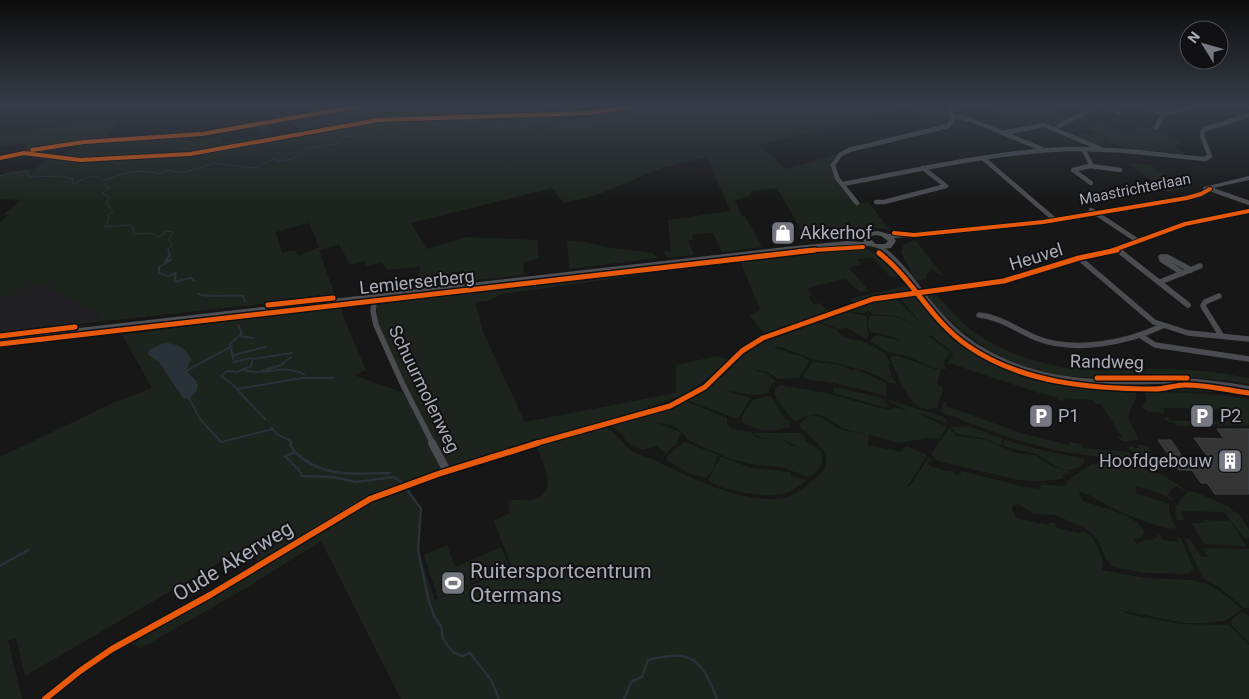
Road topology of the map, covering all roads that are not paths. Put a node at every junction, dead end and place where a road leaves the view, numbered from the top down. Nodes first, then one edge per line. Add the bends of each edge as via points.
1 (136, 139) edge
2 (275, 139) edge
3 (898, 139) edge
4 (1017, 139) edge
5 (1077, 139) edge
6 (1203, 139) edge
7 (1099, 148) junction
8 (1083, 149) junction
9 (1044, 150) junction
10 (24, 153) junction
11 (0, 158) edge
12 (984, 159) junction
13 (1090, 166) junction
14 (923, 168) junction
15 (1120, 170) dead end
16 (1249, 178) edge
17 (1091, 183) dead end
18 (842, 184) junction
19 (1210, 188) junction
20 (876, 202) dead end
21 (857, 203) dead end
22 (1249, 203) edge
23 (1249, 211) edge
24 (1093, 212) junction
25 (1052, 218) junction
26 (868, 241) junction
27 (889, 241) junction
28 (1138, 242) junction
29 (879, 247) junction
30 (1118, 250) junction
31 (1079, 258) junction
32 (895, 260) junction
33 (1200, 266) dead end
34 (1191, 270) junction
35 (1183, 273) junction
36 (1160, 282) junction
37 (940, 290) dead end
38 (1219, 296) dead end
39 (375, 297) junction
40 (1188, 305) dead end
41 (979, 315) dead end
42 (1162, 326) junction
43 (1221, 335) junction
44 (1141, 336) junction
45 (1249, 339) edge
46 (3, 340) edge
47 (1249, 359) edge
48 (1249, 389) edge
49 (448, 471) joint
50 (45, 699) edge

1 - 10 street via 74,143
2 - 10 street via 190,154 80,160
3 - 18 street via 844,152 833,165
4 - 9 street
5 - 7 street
6 - 7 street via 1210,156 1203,159
7 - 8 street
8 - 9 street
8 - 13 street
9 - 12 street
10 - 11 street
12 - 14 street
12 - 25 street
13 - 15 street
13 - 17 street via 1073,170
14 - 18 street
14 - 20 street via 946,186
16 - 19 main road, Maastrichterlaan
18 - 21 street
19 - 22 street
19 - 24 main road, Maastrichterlaan via 1175,200
23 - 28 street, Heuvel via 1186,224
24 - 25 main road, Maastrichterlaan
24 - 28 street
25 - 27 main road, Maastrichterlaan
26 - 27 main road via 868,234 873,232
26 - 29 main road
26 - 39 main road, Lemierserberg
27 - 29 main road
27 - 32 main road, Randweg
28 - 30 street, Heuvel
29 - 32 main road, Randweg
30 - 31 street, Heuvel
30 - 36 street
31 - 37 street, Heuvel via 1004,281
31 - 42 street
32 - 48 main road, Randweg via 933,310 955,332 987,353 1020,368 1074,381 1189,381
33 - 34 street
34 - 35 street
34 - 35 street via 1168,256 1161,257
35 - 36 street
36 - 40 street
38 - 43 street via 1203,306
39 - 46 main road, Lemierserberg
39 - 49 street, Schuurmolenweg via 373,314 381,337 402,385
41 - 44 street via 1068,346
42 - 43 street via 1181,332
42 - 44 street
43 - 45 street
44 - 47 street via 1155,345
49 - 50 street, Oude Akerweg via 357,506 112,650

